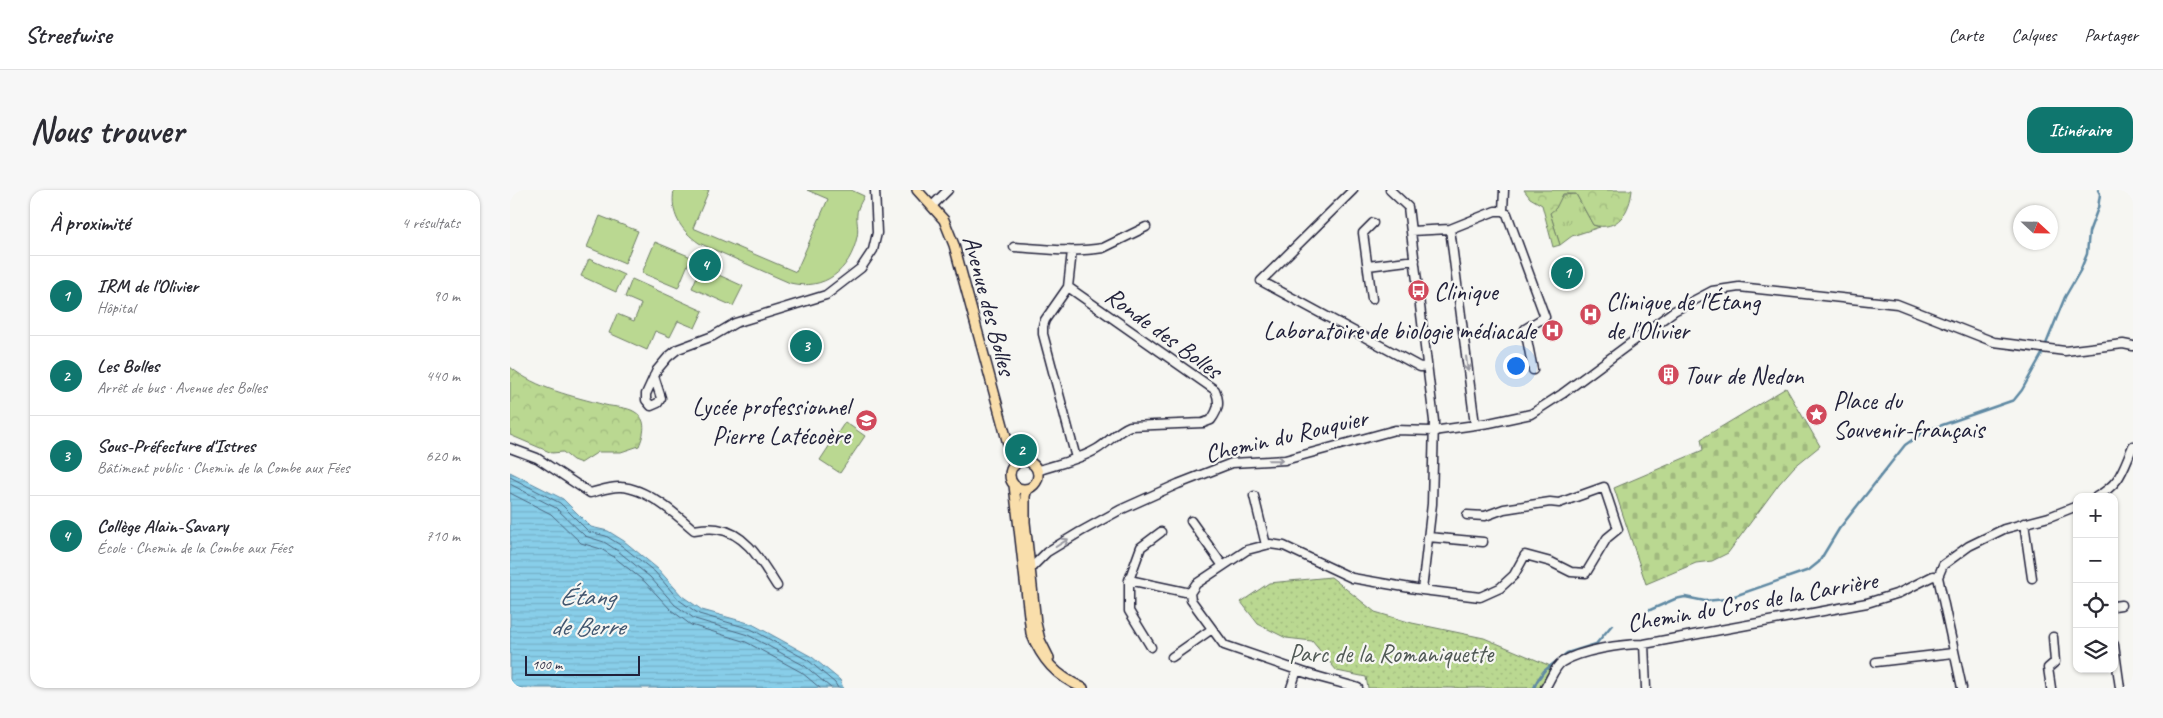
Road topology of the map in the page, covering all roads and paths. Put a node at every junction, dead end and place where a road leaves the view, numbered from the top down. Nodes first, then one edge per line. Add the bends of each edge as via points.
1 (876, 190) edge
2 (917, 190) edge
3 (948, 190) edge
4 (1353, 190) edge
5 (1390, 190) edge
6 (1504, 190) edge
7 (933, 206) junction
8 (1503, 211) junction
9 (1372, 223) dead end
10 (1146, 227) dead end
11 (1450, 229) junction
12 (1411, 231) junction
13 (1014, 247) dead end
14 (1072, 251) junction
15 (1415, 260) junction
16 (1368, 266) junction
17 (1068, 288) junction
18 (1372, 299) dead end
19 (2133, 346) edge
20 (1427, 366) junction
21 (1533, 370) dead end
22 (654, 376) dead end
23 (1475, 425) junction
24 (1434, 431) junction
25 (1007, 441) junction
26 (2133, 446) edge
27 (510, 448) edge
28 (1076, 458) junction
29 (1022, 461) junction
30 (1014, 466) junction
31 (1037, 471) junction
32 (1014, 485) junction
33 (1027, 489) junction
34 (2103, 493) edge
35 (1254, 496) dead end
36 (2073, 507) edge
37 (1467, 515) dead end
38 (1191, 521) dead end
39 (2024, 524) junction
40 (1161, 532) dead end
41 (1428, 537) junction
42 (1482, 542) dead end
43 (1266, 545) junction
44 (1223, 566) junction
45 (1027, 571) junction
46 (1938, 577) junction
47 (2032, 578) dead end
48 (1129, 580) junction
49 (777, 586) dead end
50 (1422, 590) junction
51 (1190, 593) junction
52 (1212, 629) junction
53 (2053, 637) dead end
54 (1644, 644) junction
55 (1151, 647) dead end
56 (1953, 653) junction
57 (1172, 657) dead end
58 (1876, 662) dead end
59 (1297, 670) junction
60 (2118, 673) edge
61 (1083, 688) edge
62 (1291, 688) edge
63 (1358, 688) edge
64 (1545, 688) edge
65 (1646, 688) edge
66 (1962, 688) edge
67 (2051, 688) edge
68 (2120, 688) edge

1 - 22 street via 877,233 873,250 861,268 826,295 735,323 713,336 678,349
2 - 7 main road, Avenue des Bolles
3 - 7 street
4 - 20 street via 1261,281 1420,367
5 - 12 street via 1408,207
6 - 8 street
7 - 25 main road, Avenue des Bolles via 944,220 954,245
8 - 11 street via 1495,211
8 - 21 street via 1511,221 1544,317 1525,330
9 - 16 street via 1363,233
10 - 14 street via 1103,248
11 - 12 street
11 -> 23 street
12 - 15 street
13 - 14 street
14 - 17 street, Ronde des Bolles
15 - 16 street
15 - 20 street
16 - 18 street
17 - 28 street, Ronde des Bolles via 1042,326
17 - 28 street, Ronde des Bolles via 1215,390 1219,406 1211,420 1202,423 1130,426 1120,430 1098,449
19 - 23 street, Chemin du Rouquier via 2123,344 2065,351 1994,342 1897,304 1739,288 1712,292 1674,311 1531,414
20 - 24 street
23 - 24 street, Chemin du Rouquier
24 - 41 street
45 -> 24 street, Chemin du Rouquier via 1047,552 1112,514 1232,463 1285,460 1395,430
25 - 29 main road, Avenue des Bolles
25 - 30 main road, Avenue des Bolles
26 - 34 street via 2119,478
27 - 49 street via 537,458 590,493 620,487 638,491 672,510 694,530 717,529 736,535 752,549
28 - 31 street, Ronde des Bolles
29 - 30 main road
29 - 31 main road via 1031,463
30 - 32 main road via 1010,474
31 - 33 main road via 1037,480
32 - 33 main road
32 - 45 main road
33 - 45 main road via 1024,503
35 - 43 street
36 - 39 street
37 - 50 street via 1485,516 1504,509 1559,503 1604,487 1618,529 1605,542 1586,573 1571,572 1525,555 1514,575 1500,588 1480,597
38 - 44 street
39 - 46 street via 2004,529 1969,546 1943,565
39 - 47 street
40 - 48 street via 1141,547
41 - 42 street
41 - 50 street
43 - 44 street via 1247,550
43 - 50 street via 1284,546 1352,578
44 - 51 street via 1196,584
45 - 61 main road via 1031,633 1038,650 1052,669
46 - 54 street, Chemin du Cros de la Carrière via 1933,576 1899,593 1867,603
46 - 56 street
48 - 51 street
48 - 55 street via 1128,611
51 - 52 street via 1191,600
52 - 57 street
52 - 59 street via 1224,645
53 - 67 street via 2056,662 2048,668
54 - 64 street, Chemin du Cros de la Carrière via 1596,650 1560,663
54 - 65 street
56 - 58 street
56 - 66 street
59 - 62 street
59 - 63 street
60 - 68 street

